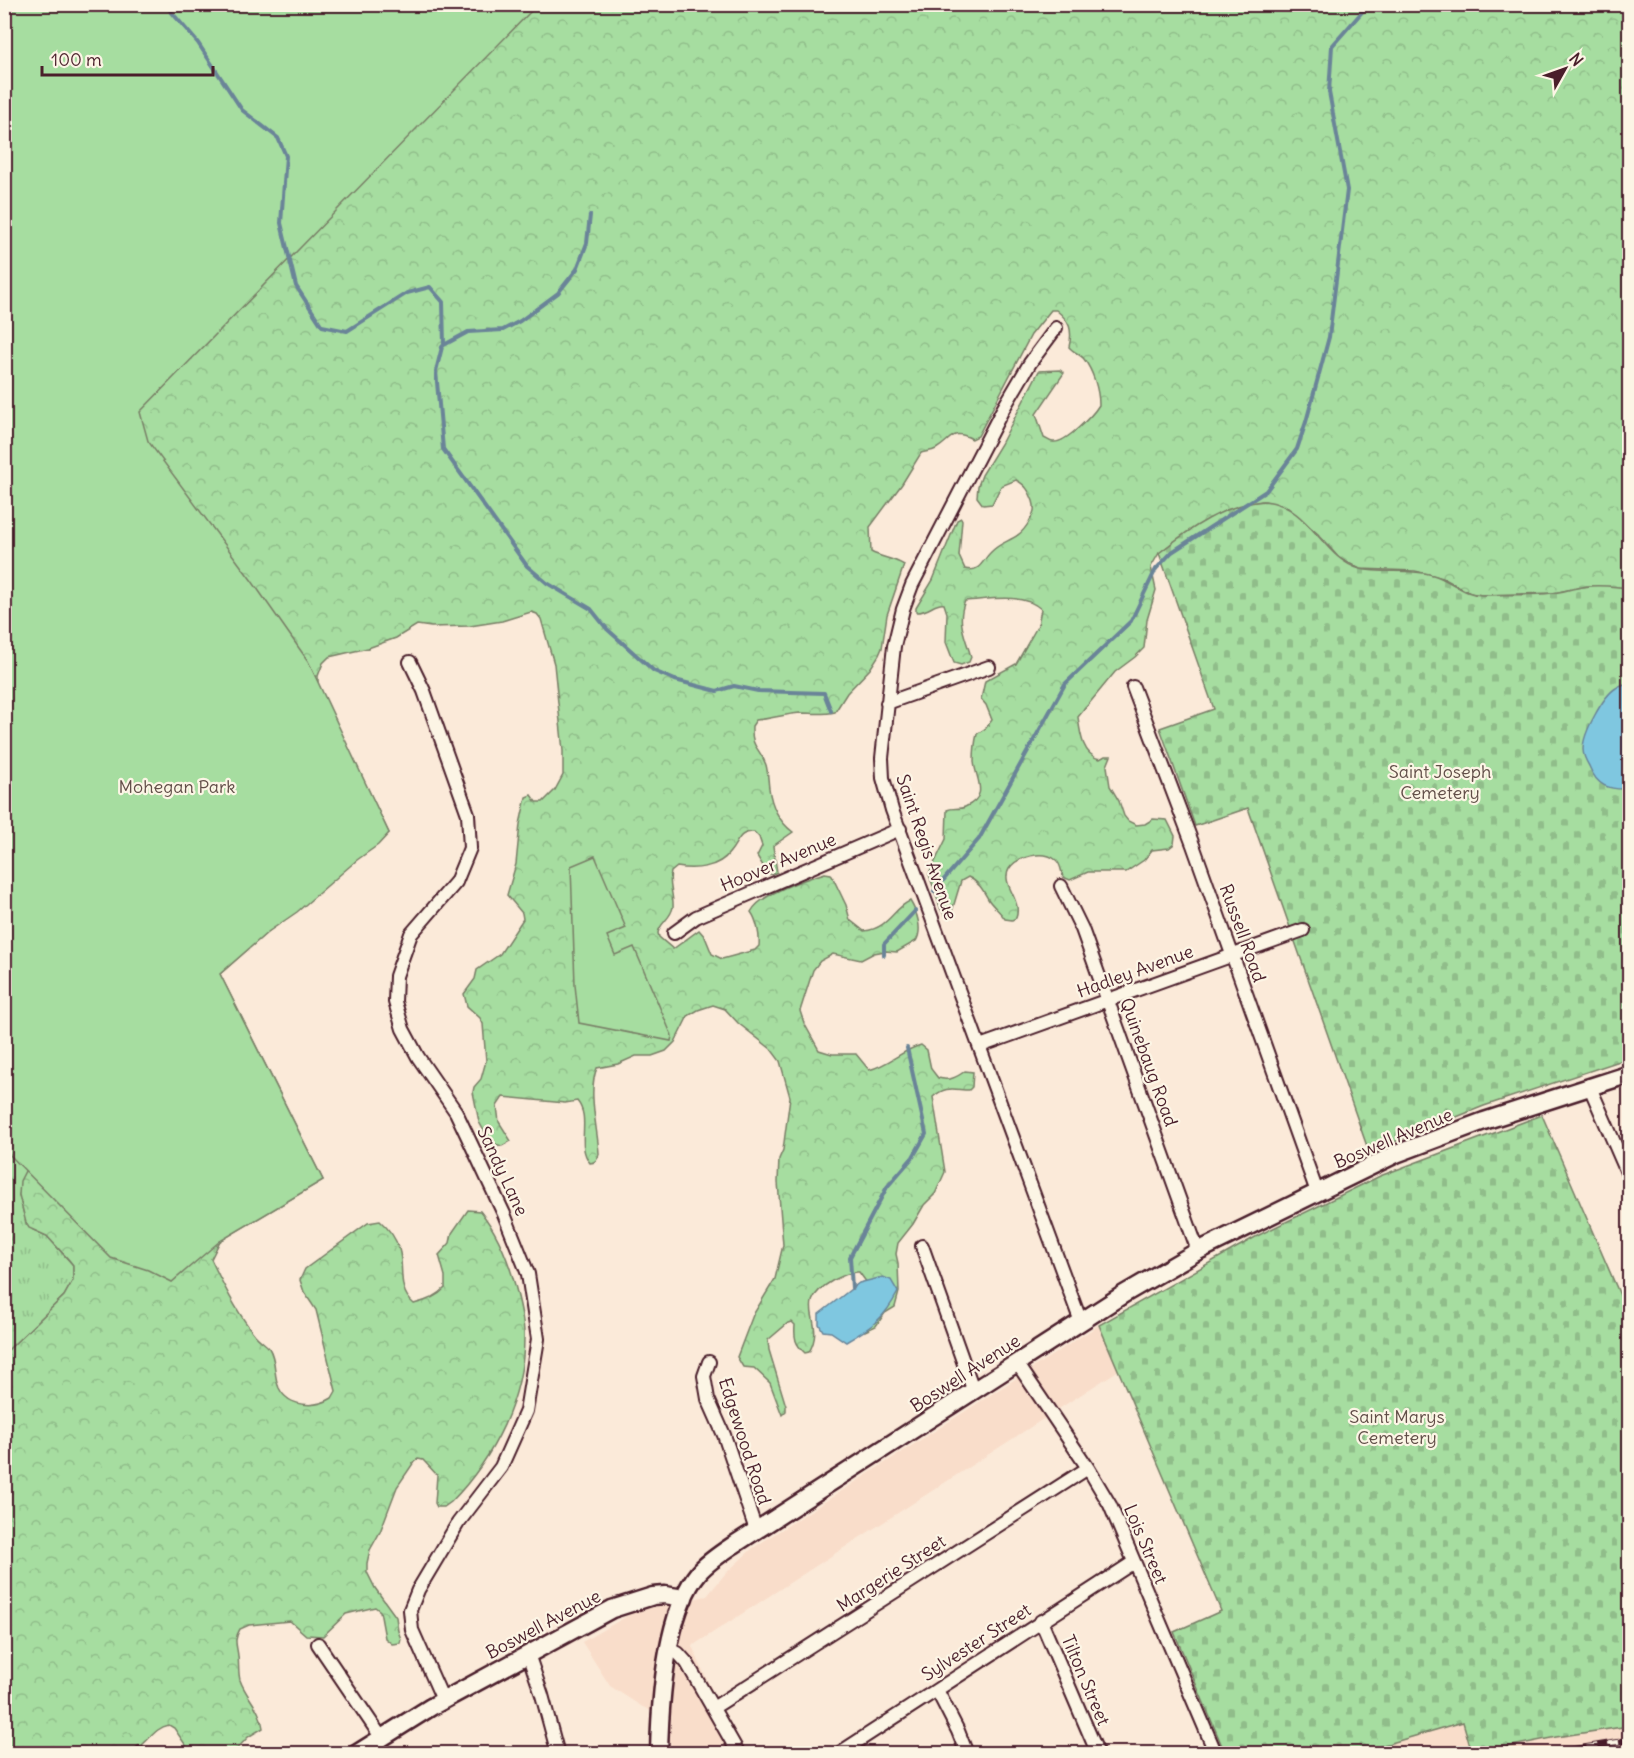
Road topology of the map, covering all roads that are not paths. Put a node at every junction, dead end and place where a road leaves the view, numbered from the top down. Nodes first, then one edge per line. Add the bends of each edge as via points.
1 (1056, 328) dead end
2 (410, 662) dead end
3 (989, 667) dead end
4 (1133, 687) dead end
5 (887, 703) junction
6 (900, 829) junction
7 (1061, 886) dead end
8 (1303, 930) dead end
9 (674, 933) dead end
10 (1232, 955) junction
11 (1107, 1000) junction
12 (980, 1046) junction
13 (1629, 1074) edge
14 (1589, 1085) junction
15 (1629, 1179) edge
16 (1317, 1192) junction
17 (922, 1246) dead end
18 (1198, 1251) junction
19 (1081, 1322) junction
20 (709, 1362) dead end
21 (1017, 1363) junction
22 (974, 1392) junction
23 (1088, 1468) junction
24 (756, 1530) junction
25 (1134, 1562) junction
26 (684, 1598) junction
27 (1041, 1621) junction
28 (318, 1644) dead end
29 (669, 1650) junction
30 (528, 1654) junction
31 (937, 1690) junction
32 (443, 1700) junction
33 (713, 1708) junction
34 (381, 1737) junction
35 (356, 1754) edge
36 (558, 1754) edge
37 (659, 1754) edge
38 (739, 1754) edge
39 (838, 1754) edge
40 (968, 1754) edge
41 (1098, 1754) edge
42 (1216, 1754) edge

1 - 5 street, Saint Regis Avenue via 1003,409 912,585 898,627
2 - 32 street, Sandy Lane via 468,814 470,848 456,882 411,934 396,976 395,1002 403,1029 456,1112 504,1214 528,1274 538,1339 526,1411 501,1467 458,1523 417,1590 410,1610 412,1630
3 - 5 street
4 - 10 street, Russell Road
5 - 6 street, Saint Regis Avenue via 882,768
6 - 9 street, Hoover Avenue via 696,917
6 - 12 street, Saint Regis Avenue
7 - 11 street, Quinebaug Road via 1082,929
8 - 10 street, Hadley Avenue
10 - 11 street, Hadley Avenue
10 - 16 street, Russell Road
11 - 12 street, Hadley Avenue
11 - 18 street, Quinebaug Road
12 - 19 street, Saint Regis Avenue
13 - 14 main road, Boswell Avenue
14 - 15 street
14 - 16 main road, Boswell Avenue via 1396,1154
16 - 18 main road, Boswell Avenue
17 - 22 street
18 - 19 main road, Boswell Avenue
19 - 21 main road, Boswell Avenue
20 - 24 street, Edgewood Road via 704,1376 708,1399
21 - 22 main road, Boswell Avenue
21 - 23 street, Lois Street
22 - 24 main road, Boswell Avenue
23 - 25 street, Lois Street via 1110,1505
23 - 33 street, Margerie Street
24 - 26 main road, Boswell Avenue via 704,1568
25 - 27 street, Sylvester Street
25 - 42 street, Lois Street
26 - 29 main road
26 - 30 main road, Boswell Avenue via 660,1595 624,1604
27 - 31 street, Sylvester Street
27 - 41 street, Tilton Street
28 - 34 street
29 - 33 street via 684,1659
29 - 37 main road
30 - 32 main road, Boswell Avenue
30 - 36 street
31 - 39 street, Sylvester Street
31 - 40 street
32 - 34 main road, Boswell Avenue
33 - 38 street
34 - 35 main road, Boswell Avenue

